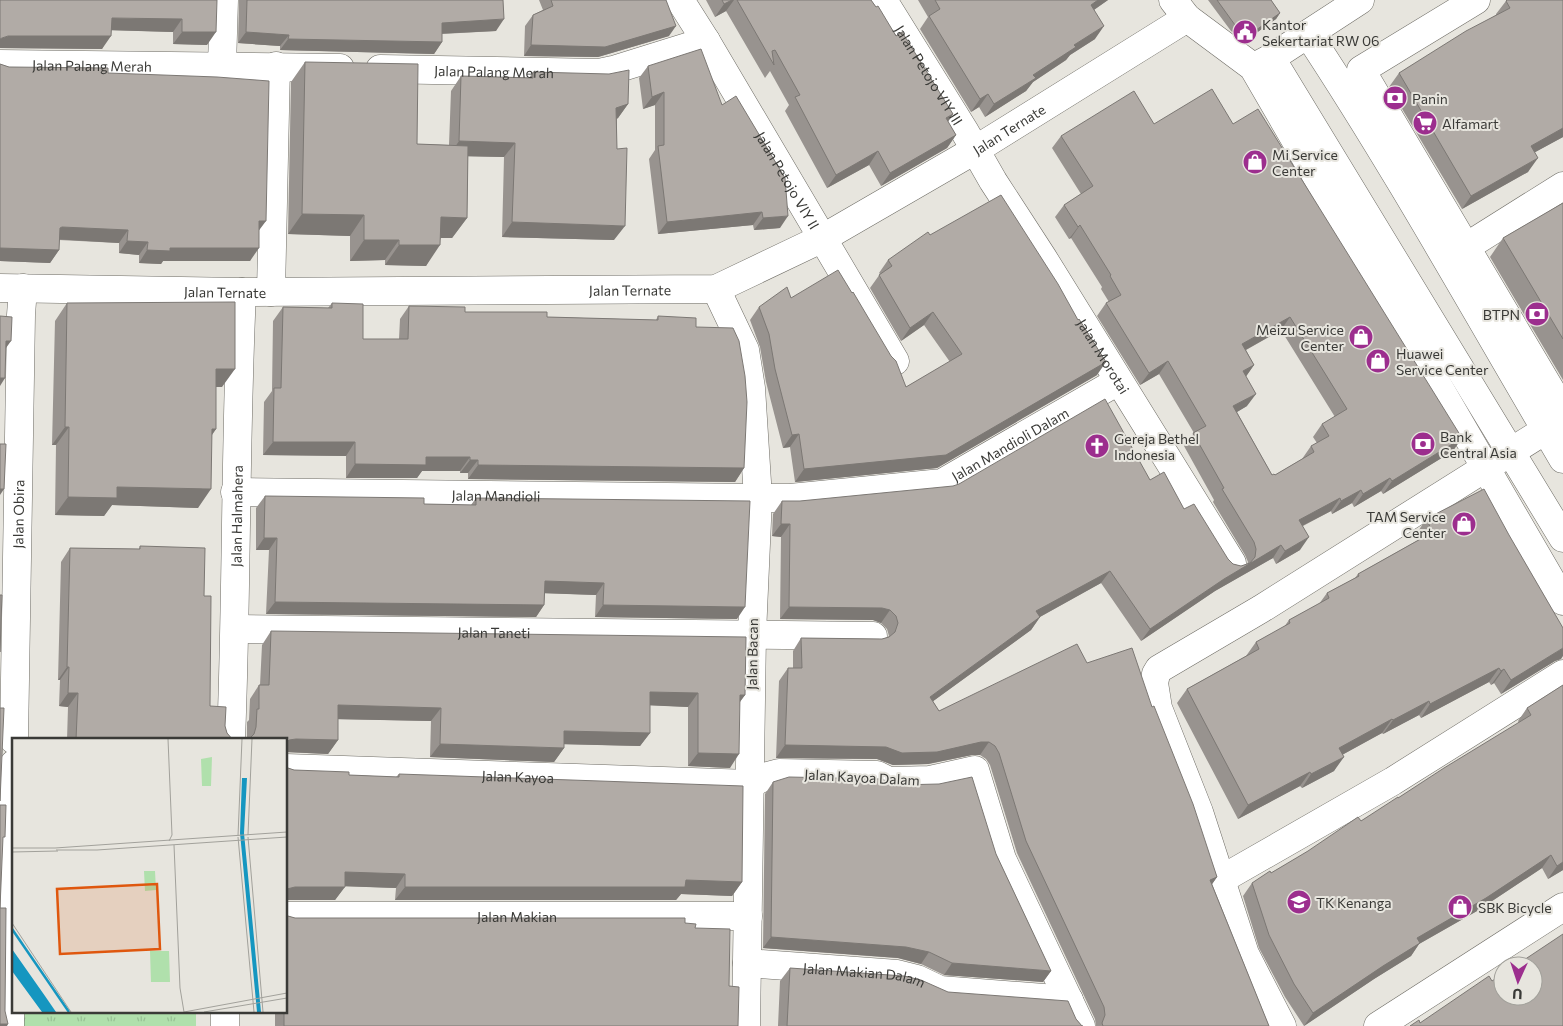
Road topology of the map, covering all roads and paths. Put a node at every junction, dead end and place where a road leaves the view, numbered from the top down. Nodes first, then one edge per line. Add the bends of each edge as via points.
1 (224, 0) edge
2 (680, 0) edge
3 (883, 0) edge
4 (1360, 0) edge
5 (1476, 0) edge
6 (1180, 9) edge
7 (1308, 34) junction
8 (706, 41) junction
9 (1262, 63) junction
10 (0, 64) edge
11 (222, 66) junction
12 (276, 66) junction
13 (975, 150) junction
14 (1563, 186) edge
15 (823, 238) junction
16 (1455, 253) junction
17 (11, 288) edge
18 (716, 289) junction
19 (242, 292) junction
20 (270, 292) junction
21 (895, 361) edge
22 (1108, 387) dead end
23 (1557, 420) edge
24 (1511, 452) junction
25 (1563, 458) edge
26 (1486, 468) junction
27 (235, 492) junction
28 (758, 498) junction
29 (1563, 538) edge
30 (1232, 563) edge
31 (1563, 601) edge
32 (235, 629) junction
33 (752, 634) junction
34 (873, 636) dead end
35 (1563, 674) edge
36 (14, 738) edge
37 (231, 738) edge
38 (288, 768) edge
39 (750, 784) junction
40 (1222, 879) junction
41 (1563, 907) edge
42 (288, 916) edge
43 (748, 916) junction
44 (12, 949) edge
45 (747, 962) junction
46 (1069, 1000) junction
47 (10, 1026) edge
48 (746, 1026) edge
49 (1081, 1026) edge
50 (1282, 1026) edge
51 (1378, 1026) edge

1 - 11 street
2 - 8 street, Jalan Petojo VIY II
3 - 13 street, Jalan Petojo VIY III
4 - 7 street
5 - 16 street via 1360,70
6 - 9 street
6 - 13 street, Jalan Ternate
7 - 9 street
7 - 16 street via 1413,202
8 - 12 street, Jalan Palang Merah via 599,73
8 - 15 street, Jalan Petojo VIY II
9 - 24 street
9 - 26 street
10 - 11 street, Jalan Palang Merah
11 - 12 street, Jalan Palang Merah
12 - 20 street
13 - 15 street, Jalan Ternate
13 - 30 street, Jalan Morotai
14 - 16 street
15 - 18 street, Jalan Ternate
15 - 21 street, Jalan Petojo VIY II
16 - 23 street
17 - 19 street, Jalan Ternate
17 - 36 street, Jalan Obira via 21,324
18 - 20 street, Jalan Ternate
18 - 28 street, Jalan Bacan via 745,350 751,388
19 - 20 street, Jalan Ternate
19 - 27 street, Jalan Halmahera
22 - 28 street, Jalan Mandioli Dalam via 942,483 790,498
23 - 24 street
23 - 25 street
24 - 26 street
24 - 29 street
26 - 31 street
26 - 40 street via 1159,669 1154,683 1158,708
27 - 28 street, Jalan Mandioli
27 - 32 street, Jalan Halmahera
28 - 33 street, Jalan Bacan
32 - 33 street, Jalan Taneti
32 - 37 street, Jalan Halmahera
33 - 34 street, Jalan Taneti
33 - 39 street, Jalan Bacan
35 - 40 street via 1393,781
38 - 39 street, Jalan Kayoa
39 - 43 street, Jalan Bacan
39 - 46 street, Jalan Kayoa Dalam via 779,773 877,775 892,781 930,780 975,770 1002,859
40 - 50 street via 1245,954
41 - 51 street
42 - 43 street, Jalan Makian
43 - 45 street, Jalan Bacan
44 - 47 street
45 - 46 street, Jalan Makian Dalam via 898,974 940,990
45 - 48 street, Jalan Bacan
46 - 49 street

